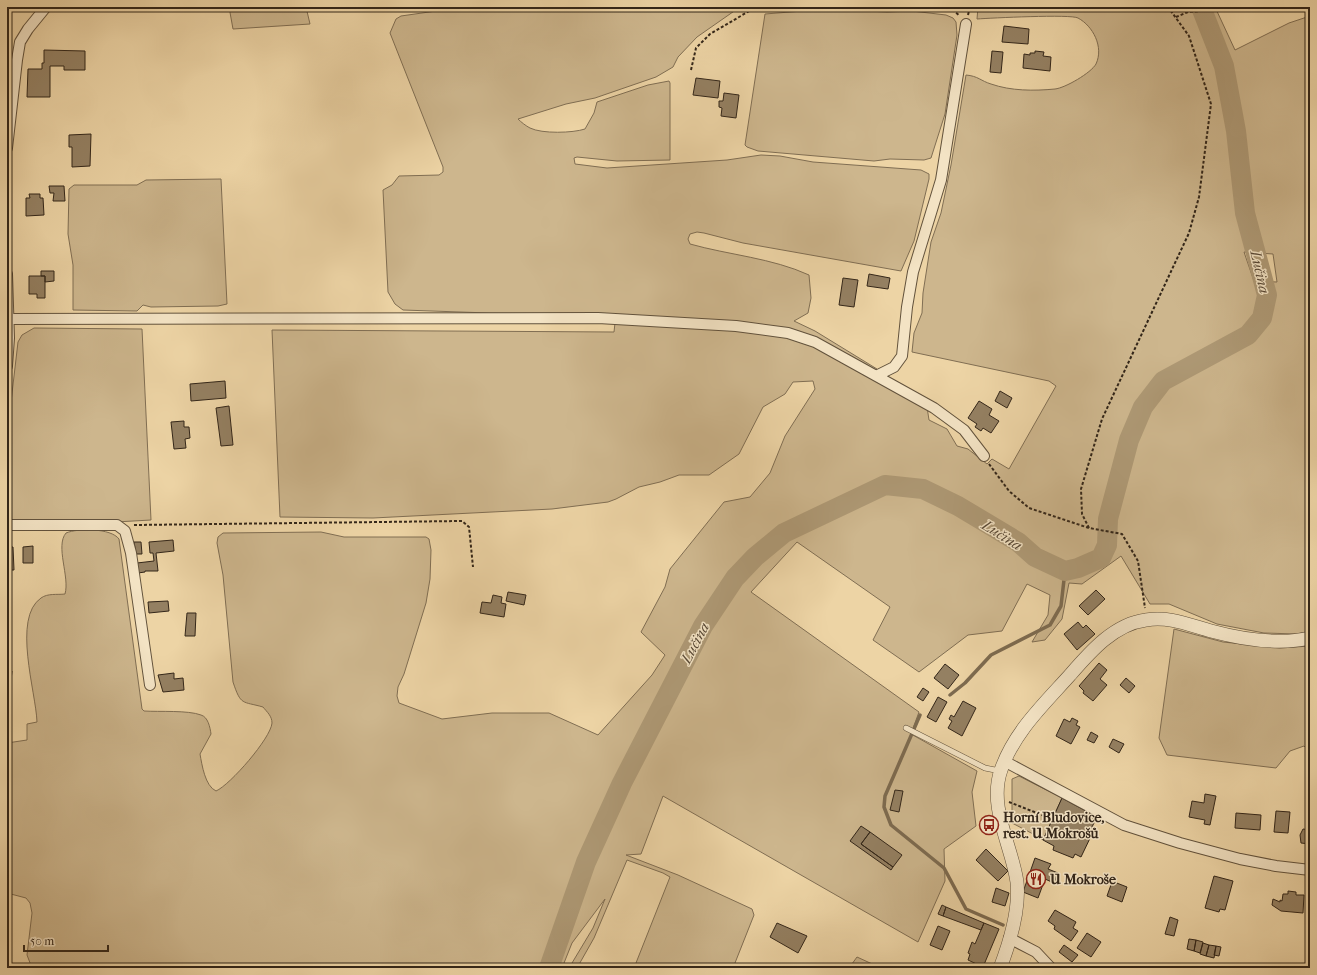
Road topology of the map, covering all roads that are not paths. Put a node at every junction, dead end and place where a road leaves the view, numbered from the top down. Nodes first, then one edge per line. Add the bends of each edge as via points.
1 (46, 7) edge
2 (966, 24) road end
3 (7, 148) edge
4 (7, 274) edge
5 (8, 319) edge
6 (7, 366) edge
7 (878, 375) junction
8 (984, 456) road end
9 (7, 525) edge
10 (1310, 638) edge
11 (150, 685) dead end
12 (909, 729) dead end
13 (1002, 766) junction
14 (1310, 870) edge
15 (1009, 938) junction
16 (1000, 968) edge
17 (1051, 968) edge

1 - 3 street via 20,42
2 - 7 street via 941,180 914,272 902,356 894,367
4 - 5 street
5 - 6 street
5 - 7 street via 598,318 736,326 788,333 815,342
7 - 8 street via 940,412 964,430
9 - 11 street via 117,525 125,531 131,553
10 - 13 street via 1263,641 1236,637 1165,619 1130,623 1109,635 1075,668 1018,735
12 - 13 lane via 985,768
13 - 14 street via 1124,825 1240,859
13 - 15 street via 998,799 1002,827 1017,882 1017,901
15 - 16 street
15 - 17 street via 1036,952

